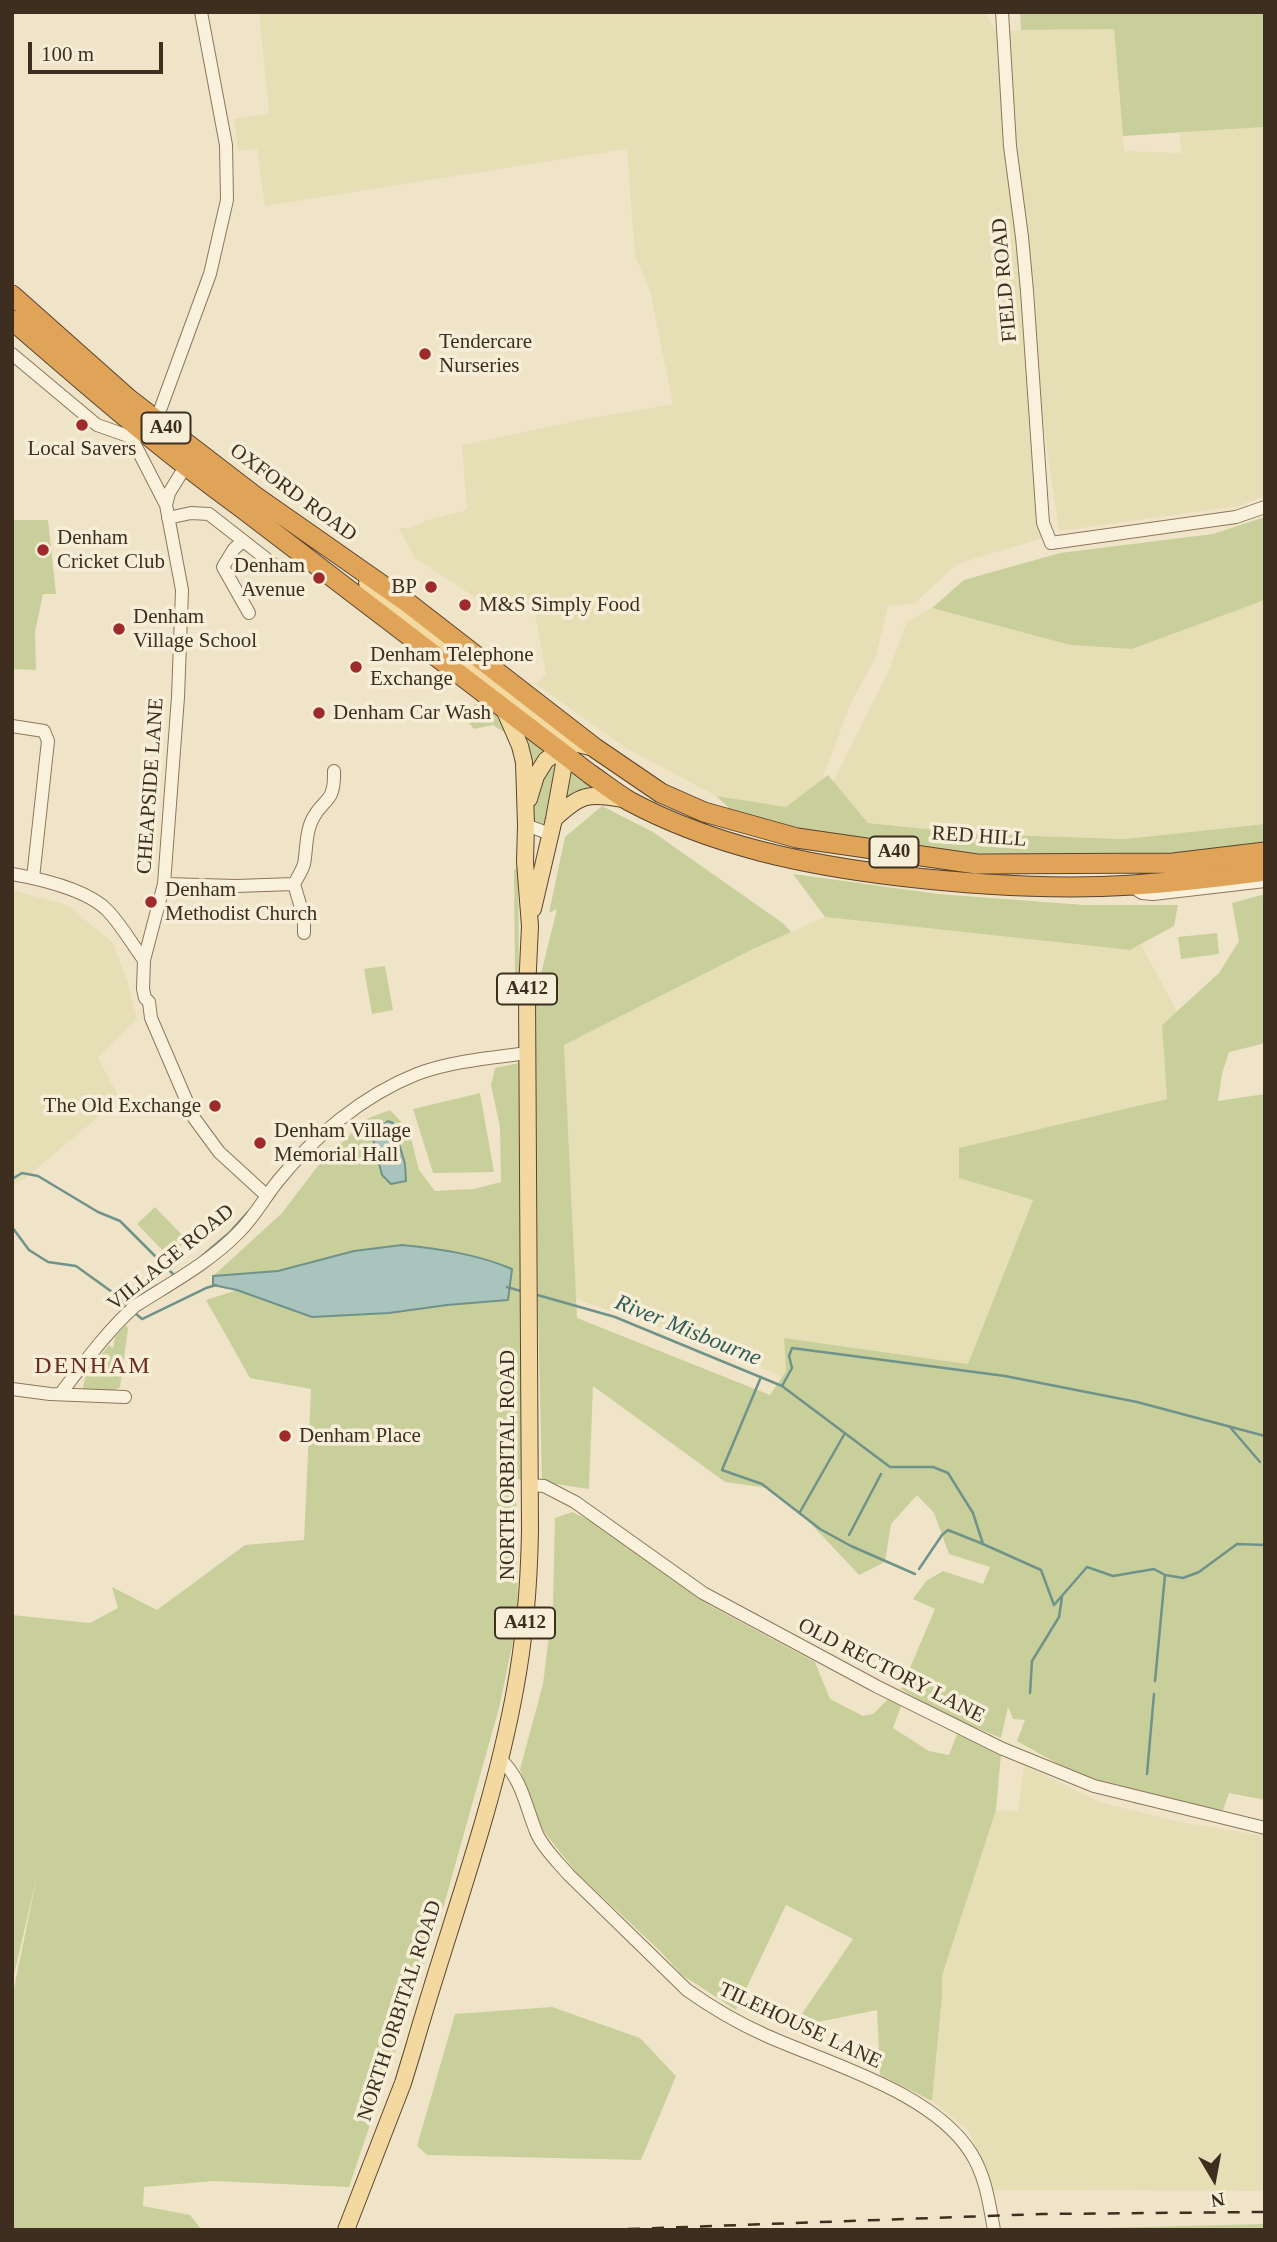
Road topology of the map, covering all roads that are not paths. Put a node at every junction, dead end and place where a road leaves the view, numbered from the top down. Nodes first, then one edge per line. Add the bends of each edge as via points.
1 (201, 12) edge
2 (1002, 12) edge
3 (12, 295) edge
4 (12, 320) edge
5 (15, 362) edge
6 (156, 421) junction
7 (186, 467) junction
8 (1265, 507) edge
9 (167, 511) junction
10 (243, 541) junction
11 (329, 548) junction
12 (278, 568) dead end
13 (249, 613) dead end
14 (504, 709) junction
15 (555, 718) joint
16 (12, 726) edge
17 (595, 748) junction
18 (560, 751) junction
19 (334, 771) dead end
20 (628, 800) junction
21 (526, 820) junction
22 (552, 827) junction
23 (1265, 852) edge
24 (544, 857) junction
25 (525, 862) junction
26 (1265, 872) edge
27 (12, 874) edge
28 (33, 878) junction
29 (1265, 881) edge
30 (164, 884) junction
31 (294, 884) junction
32 (1130, 885) junction
33 (530, 926) junction
34 (304, 933) dead end
35 (144, 960) junction
36 (528, 1053) junction
37 (267, 1196) junction
38 (12, 1389) edge
39 (61, 1394) junction
40 (125, 1397) dead end
41 (529, 1485) junction
42 (500, 1759) junction
43 (1265, 1828) edge
44 (346, 2230) edge
45 (994, 2230) edge

1 - 6 street via 226,145 227,200 210,274
2 - 8 street, FIELD ROAD via 1043,523 1051,542 1236,517
3 - 6 highway, OXFORD ROAD / A40
4 - 7 highway, OXFORD ROAD / A40
5 - 9 street, CHEAPSIDE LANE via 97,425 131,437
6 - 7 street via 189,457
6 - 11 highway, OXFORD ROAD / A40
7 - 9 street via 169,493
7 - 14 highway, OXFORD ROAD / A40
9 - 10 street via 209,514
9 - 30 street, CHEAPSIDE LANE via 182,590
10 - 12 street
10 - 13 street via 223,567
11 - 15 highway, OXFORD ROAD / A40
11 - 18 main road via 400,613 557,733
14 - 18 highway, A40
14 - 21 main road, NORTH ORBITAL ROAD via 511,739 524,762
15 - 17 highway, RED HILL / A40
16 - 28 street via 44,731 48,741
17 - 18 main road via 570,744
17 - 23 highway, RED HILL / A40 via 672,798 704,812 797,838 977,864 1173,863
18 - 20 highway, A40
18 - 21 main road via 542,765
18 - 22 main road, NORTH ORBITAL ROAD / A412 via 564,764
19 - 31 street via 335,787 312,818 304,866
20 - 22 main road via 604,795 575,800
20 - 32 highway, A40 via 726,842 830,866 961,883
21 - 22 street
21 - 25 main road, NORTH ORBITAL ROAD
22 - 24 main road, NORTH ORBITAL ROAD / A412
24 - 25 street
24 - 33 main road, NORTH ORBITAL ROAD / A412
25 - 33 main road, NORTH ORBITAL ROAD
26 - 32 highway, A40
27 - 28 street
28 - 35 street via 71,888 107,910
29 - 32 street via 1153,894
30 - 31 street
30 - 35 street, CHEAPSIDE LANE
31 - 34 street
33 - 36 main road, NORTH ORBITAL ROAD / A412
35 - 37 street, CHEAPSIDE LANE via 143,989 151,1017 194,1118 219,1152
36 - 37 street, VILLAGE ROAD via 470,1060 391,1086 325,1133
36 - 41 main road, NORTH ORBITAL ROAD / A412
37 - 39 street, VILLAGE ROAD via 238,1233 131,1310
38 - 39 street
39 - 40 street
41 - 42 main road, NORTH ORBITAL ROAD / A412 via 524,1637
41 - 43 street, OLD RECTORY LANE via 544,1486 575,1502 702,1593 1003,1749 1094,1786
42 - 44 main road, NORTH ORBITAL ROAD / A412 via 403,2084
42 - 45 street, TILEHOUSE LANE via 514,1776 538,1837 550,1854 687,1990 763,2034 882,2085 941,2119 980,2169

